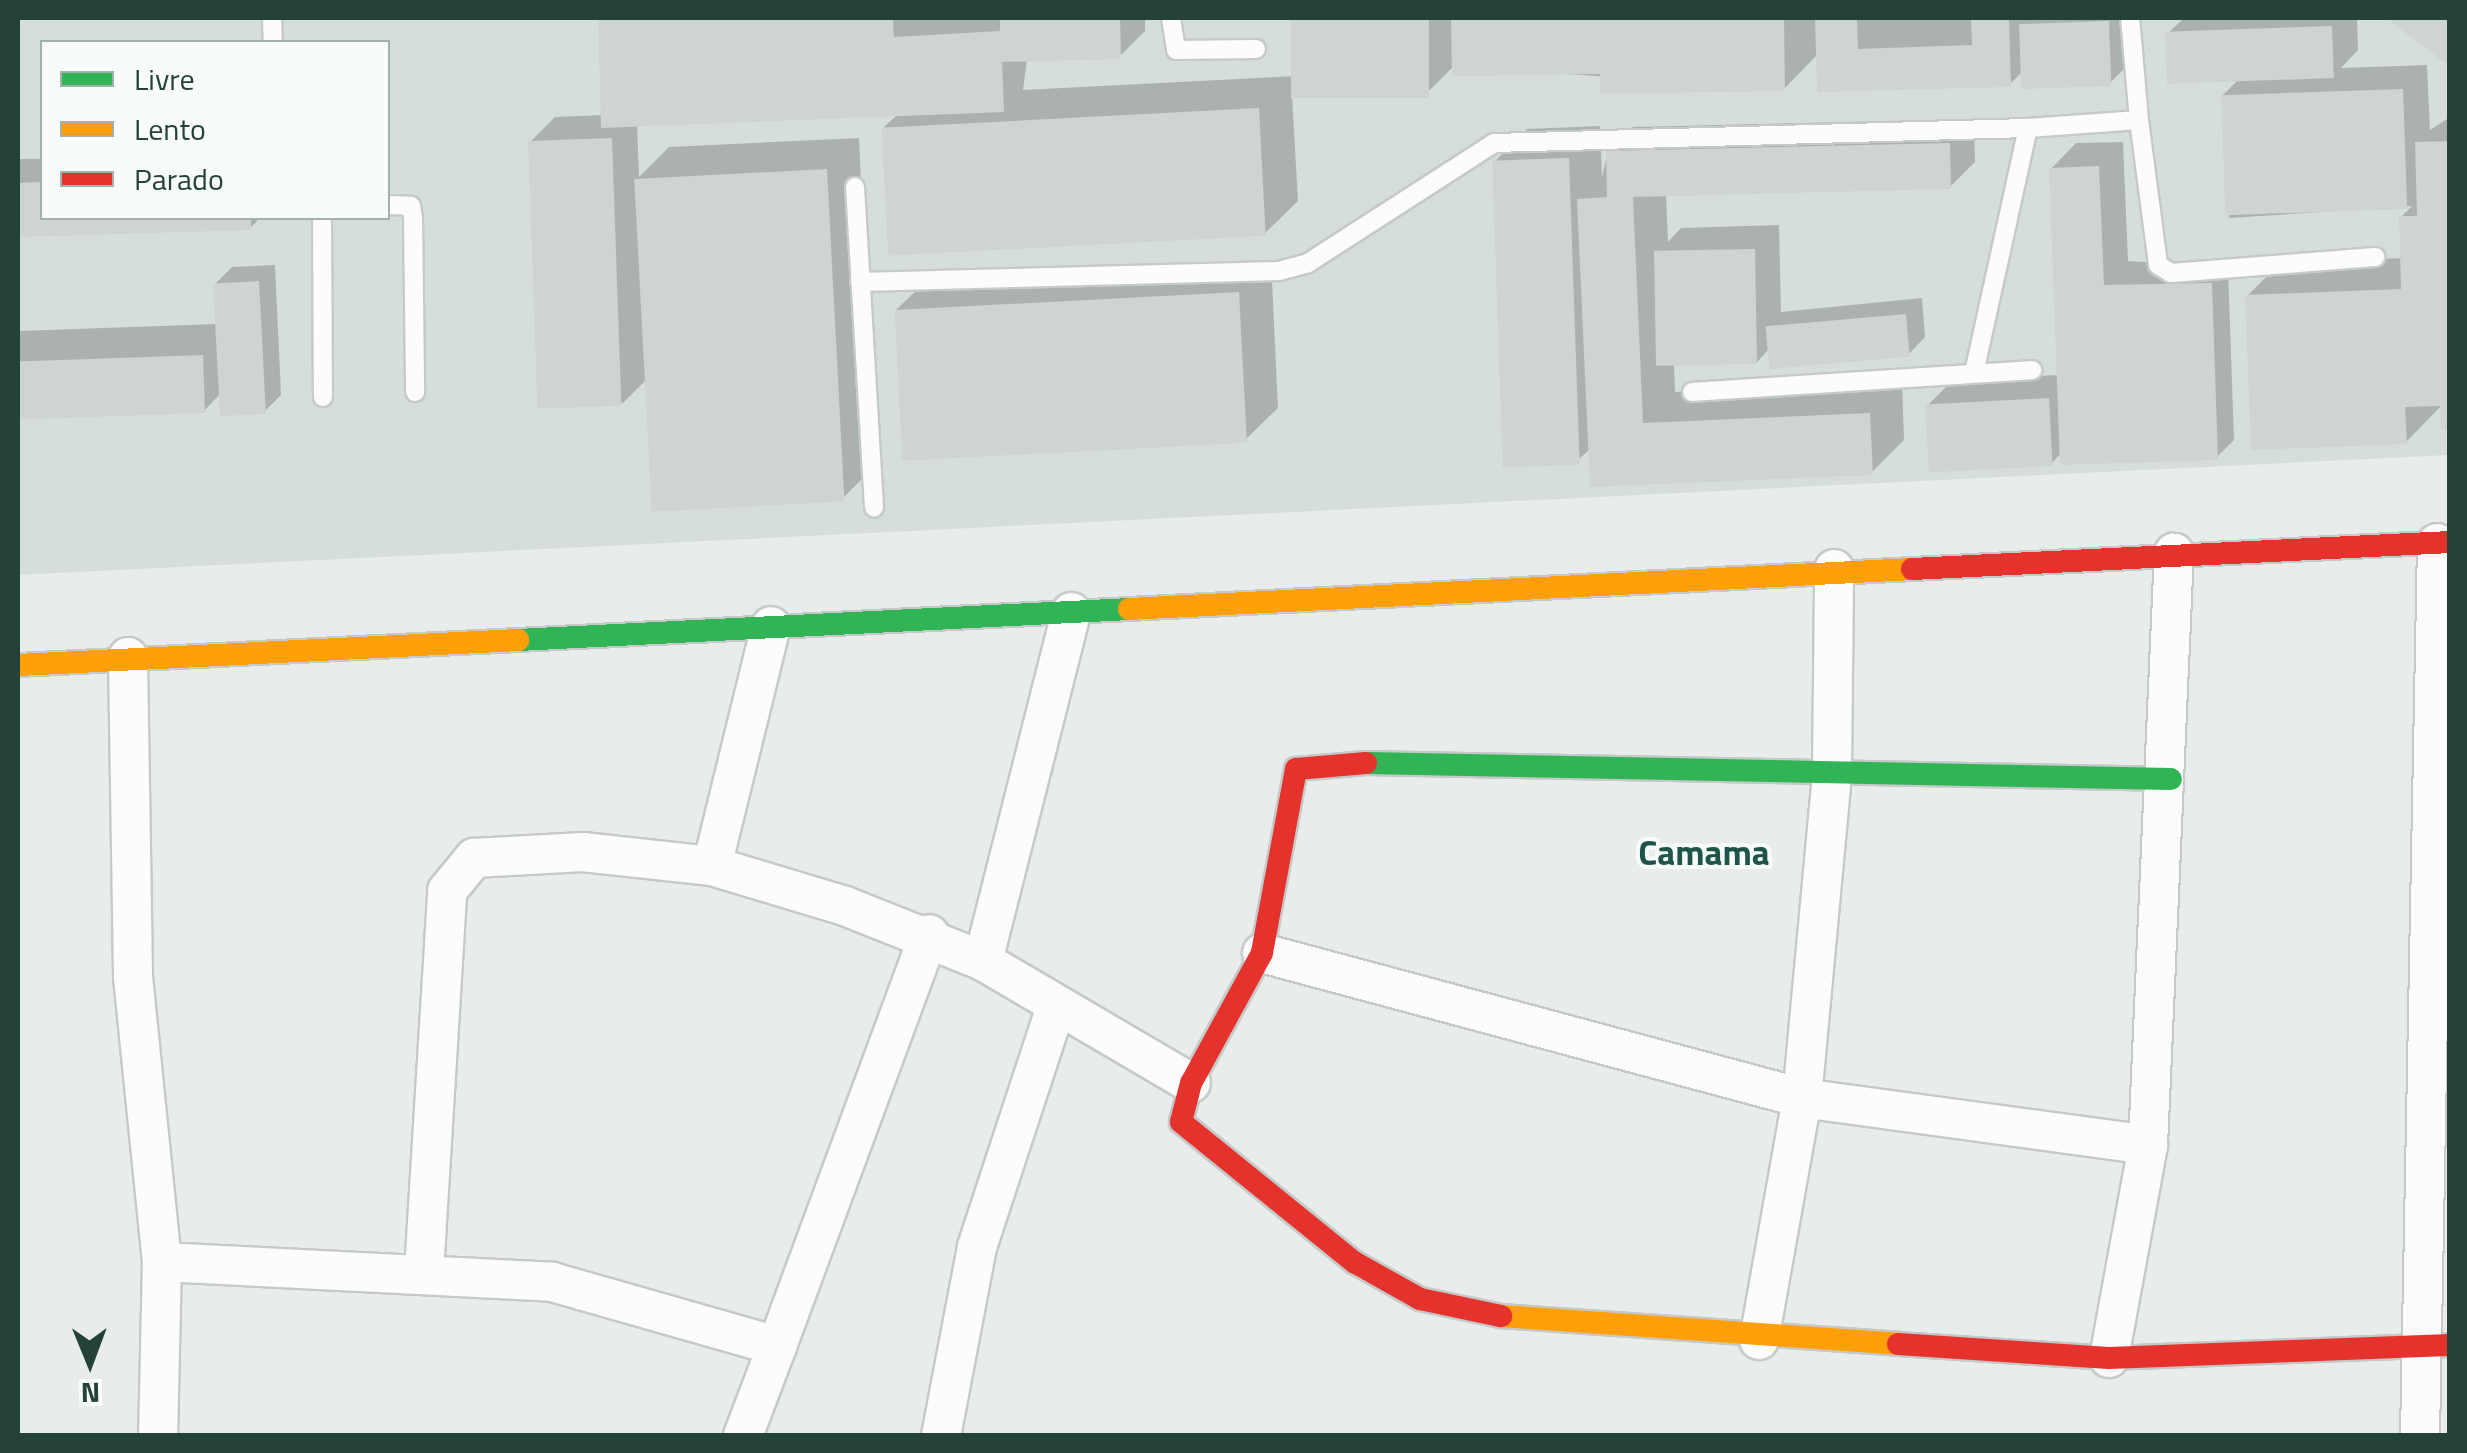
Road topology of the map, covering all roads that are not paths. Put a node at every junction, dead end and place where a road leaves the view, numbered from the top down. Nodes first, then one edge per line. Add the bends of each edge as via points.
1 (1170, 18) edge
2 (2130, 18) edge
3 (1256, 49) dead end
4 (2138, 120) junction
5 (2028, 128) junction
6 (855, 187) dead end
7 (390, 205) edge
8 (322, 220) edge
9 (2376, 257) dead end
10 (860, 282) junction
11 (2032, 370) dead end
12 (1974, 374) junction
13 (415, 392) dead end
14 (1692, 392) dead end
15 (323, 398) dead end
16 (874, 508) dead end
17 (2444, 543) edge
18 (2174, 553) junction
19 (1834, 570) junction
20 (1072, 612) junction
21 (771, 626) junction
22 (128, 657) junction
23 (18, 665) edge
24 (1832, 774) junction
25 (2171, 778) junction
26 (712, 866) junction
27 (929, 934) junction
28 (1262, 954) junction
29 (983, 961) junction
30 (1056, 1007) junction
31 (1191, 1082) junction
32 (1802, 1098) junction
33 (2148, 1145) junction
34 (162, 1262) junction
35 (424, 1272) junction
36 (1759, 1340) junction
37 (777, 1346) junction
38 (2435, 1349) edge
39 (2109, 1358) junction
40 (158, 1436) edge
41 (743, 1436) edge
42 (941, 1436) edge
43 (2420, 1436) edge

1 - 3 lane via 1176,50
2 - 4 lane
4 - 5 lane
4 - 9 lane via 2158,265 2171,272
5 - 10 lane via 1494,143 1308,264 1278,271
5 - 12 lane
6 - 10 lane
7 - 13 lane via 411,206 413,217
8 - 15 lane
10 - 16 lane
11 - 12 lane
12 - 14 lane
17 - 18 street
17 - 38 street
18 - 19 street
18 - 25 street
19 - 20 street
19 - 24 street
20 - 21 street
20 - 29 street
21 - 22 street
21 - 26 street
22 - 23 street
22 - 34 street via 133,976
24 - 25 street
24 - 28 street via 1315,762 1296,769
24 - 32 street
25 - 33 street
26 - 27 street
26 - 35 street via 584,852 474,858 452,876
27 - 29 street
27 - 37 street
28 - 31 street
28 - 32 street
29 - 30 street
30 - 31 street
30 - 42 street via 977,1247
31 - 36 street via 1187,1134 1354,1262 1420,1299 1510,1318
32 - 33 street
32 - 36 street
33 - 39 street
34 - 35 street
34 - 40 street
35 - 37 street via 590,1289
36 - 39 street
37 - 41 street
38 - 39 street
38 - 43 street

